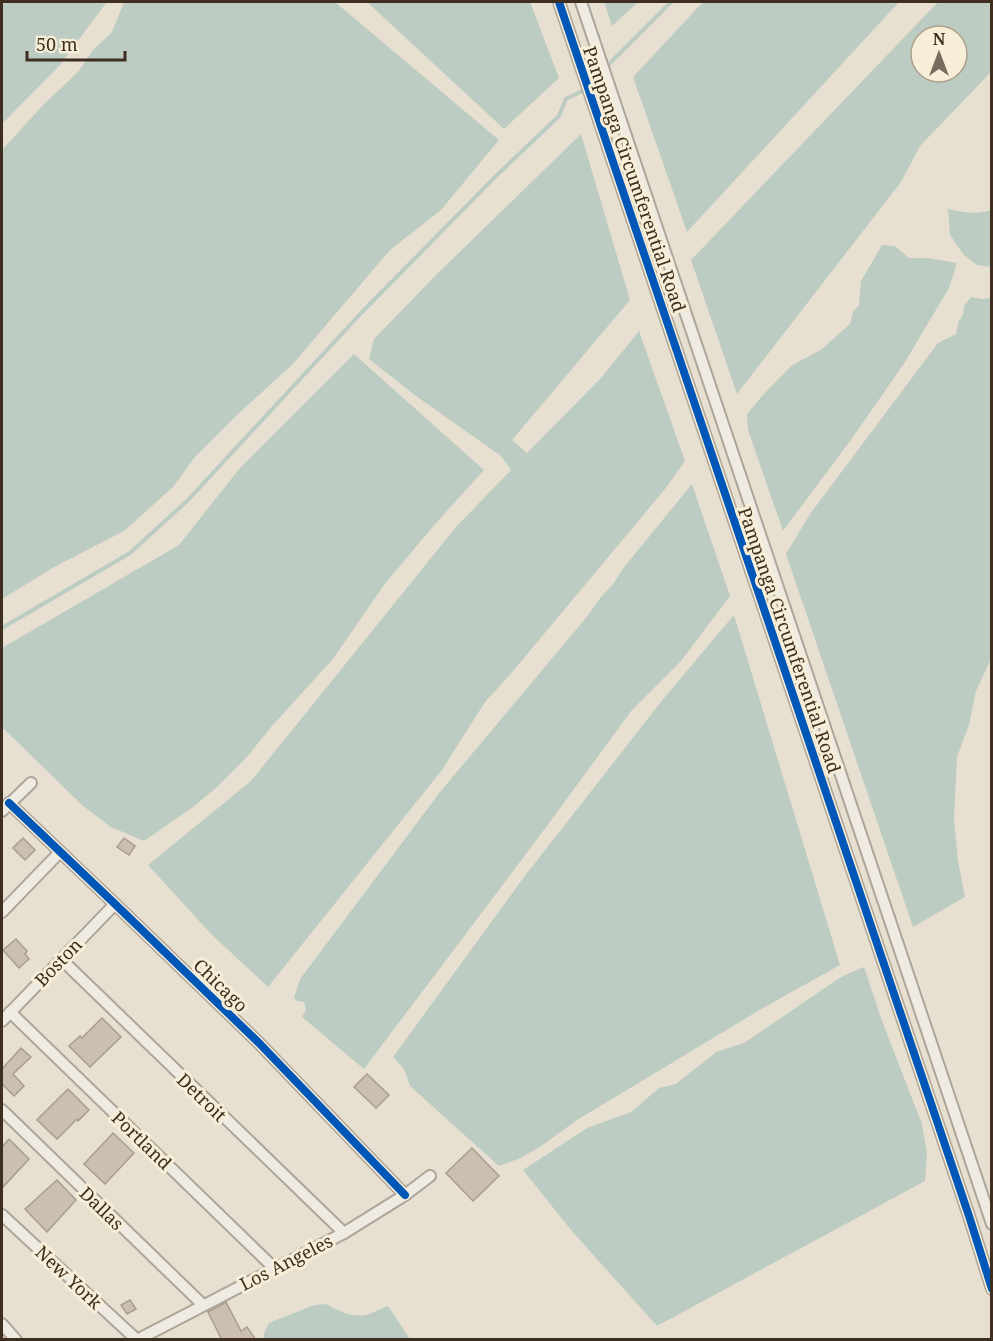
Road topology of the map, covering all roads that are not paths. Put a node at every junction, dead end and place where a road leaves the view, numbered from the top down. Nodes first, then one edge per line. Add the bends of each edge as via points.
1 (559, 2) edge
2 (581, 2) edge
3 (31, 783) dead end
4 (5, 807) edge
5 (60, 852) junction
6 (115, 904) junction
7 (2, 912) edge
8 (61, 960) junction
9 (10, 1012) junction
10 (2, 1021) edge
11 (2, 1110) edge
12 (430, 1176) dead end
13 (405, 1195) junction
14 (2, 1215) edge
15 (992, 1224) edge
16 (344, 1233) junction
17 (274, 1268) junction
18 (992, 1289) edge
19 (202, 1305) junction
20 (2, 1325) edge
21 (137, 1339) edge
22 (16, 1340) edge

1 - 18 street, Pampanga Circumferential Road
2 - 15 street, Pampanga Circumferential Road
3 - 4 street
4 - 5 street, Chicago
5 - 6 street, Chicago
5 - 7 street
6 - 8 street, Boston
6 - 13 street, Chicago via 259,1043
8 - 9 street, Boston
8 - 16 street, Detroit
9 - 10 street, Boston
9 - 17 street, Portland
11 - 19 street, Dallas
12 - 13 street, Los Angeles
13 - 16 street, Los Angeles
14 - 21 street, New York
16 - 17 street, Los Angeles
17 - 19 street, Los Angeles
19 - 21 street, Los Angeles
20 - 22 street

